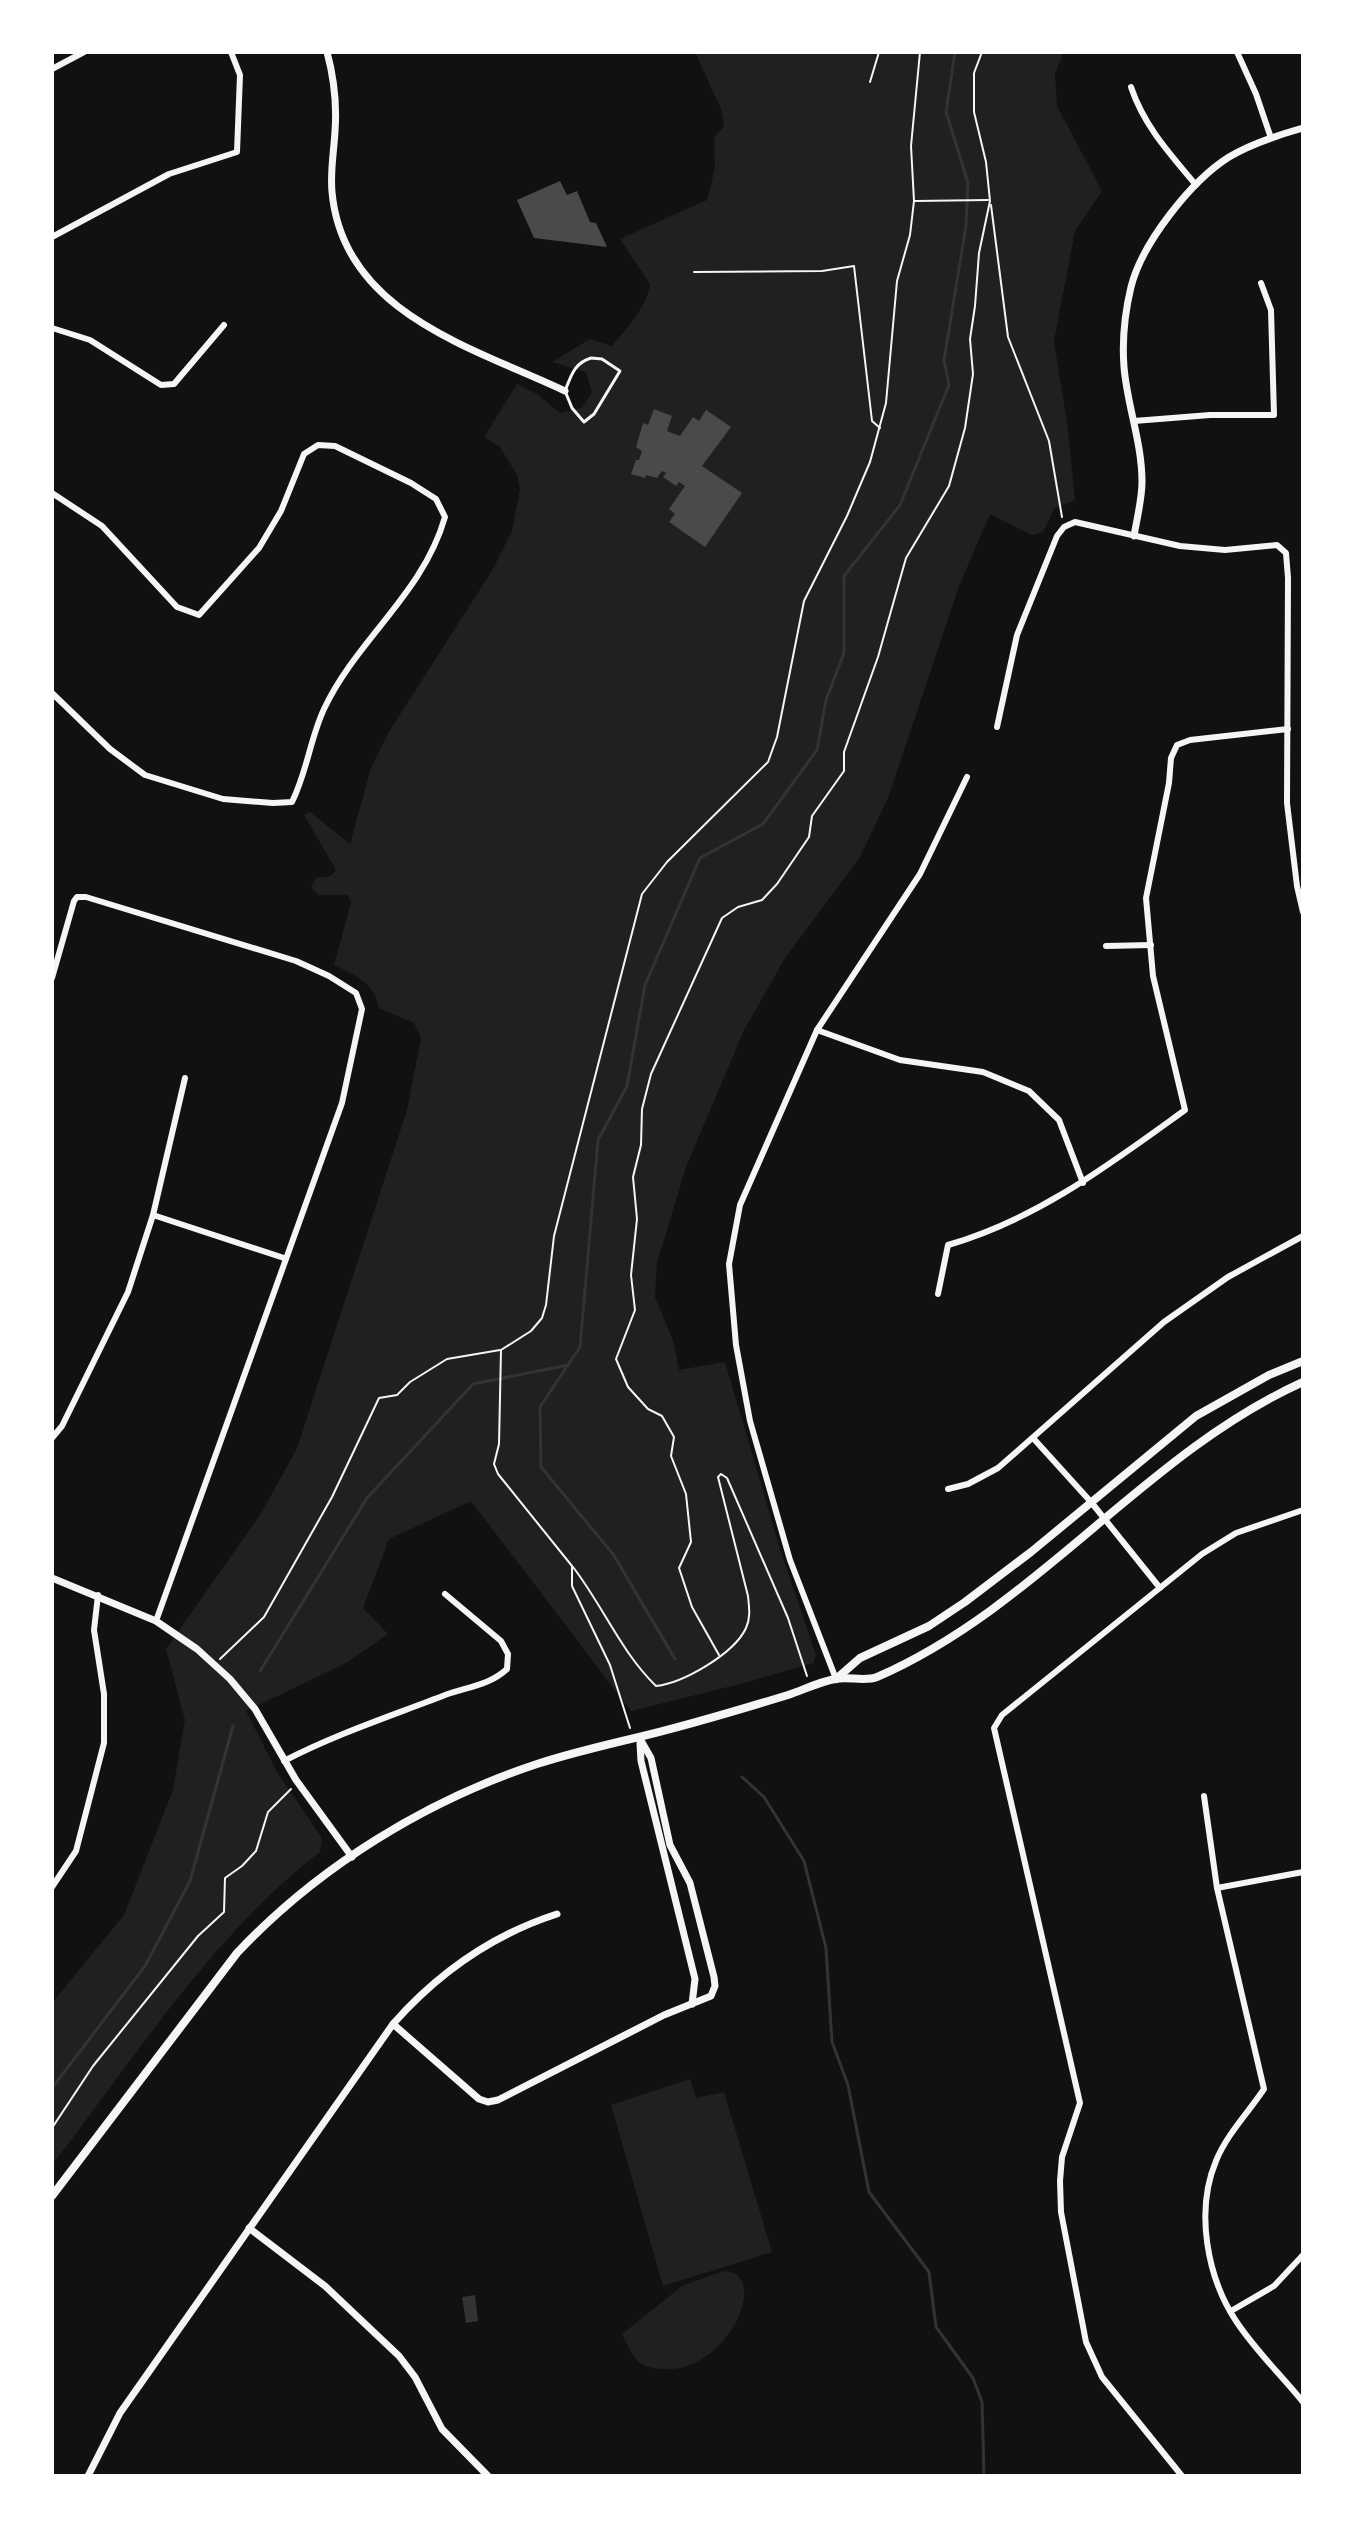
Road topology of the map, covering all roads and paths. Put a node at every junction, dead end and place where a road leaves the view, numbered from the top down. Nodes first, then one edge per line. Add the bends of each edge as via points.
1 (84, 52) edge
2 (231, 52) edge
3 (327, 52) edge
4 (879, 52) edge
5 (920, 52) edge
6 (982, 52) edge
7 (1237, 52) edge
8 (52, 69) edge
9 (870, 82) dead end
10 (1131, 87) dead end
11 (1303, 128) edge
12 (1271, 138) junction
13 (1196, 185) junction
14 (914, 201) junction
15 (990, 201) junction
16 (52, 237) edge
17 (694, 272) dead end
18 (1261, 283) dead end
19 (224, 325) dead end
20 (52, 328) edge
21 (565, 391) junction
22 (1134, 421) junction
23 (881, 428) junction
24 (52, 493) edge
25 (1064, 527) junction
26 (1134, 536) junction
27 (52, 693) edge
28 (997, 727) dead end
29 (1288, 729) junction
30 (967, 777) dead end
31 (1303, 912) edge
32 (1151, 945) junction
33 (1106, 946) dead end
34 (52, 978) edge
35 (817, 1030) junction
36 (185, 1078) dead end
37 (1083, 1183) junction
38 (153, 1215) junction
39 (1303, 1236) edge
40 (284, 1258) junction
41 (938, 1294) dead end
42 (501, 1350) junction
43 (1303, 1361) edge
44 (1303, 1382) edge
45 (52, 1438) edge
46 (1033, 1438) junction
47 (948, 1489) dead end
48 (1091, 1502) junction
49 (1303, 1510) edge
50 (1104, 1519) junction
51 (572, 1566) junction
52 (52, 1578) edge
53 (1160, 1588) junction
54 (445, 1594) dead end
55 (98, 1595) junction
56 (156, 1621) junction
57 (719, 1655) junction
58 (214, 1664) junction
59 (836, 1679) junction
60 (811, 1687) junction
61 (636, 1738) junction
62 (284, 1761) junction
63 (298, 1783) junction
64 (1204, 1796) dead end
65 (352, 1857) junction
66 (1303, 1872) edge
67 (52, 1887) edge
68 (1217, 1888) junction
69 (557, 1914) dead end
70 (704, 1935) junction
71 (685, 1940) junction
72 (692, 2004) junction
73 (393, 2024) junction
74 (52, 2128) edge
75 (52, 2196) edge
76 (249, 2228) junction
77 (1303, 2255) edge
78 (1231, 2311) junction
79 (1303, 2402) edge
80 (88, 2476) edge
81 (488, 2476) edge
82 (1182, 2476) edge

1 - 8 street
2 - 16 street via 240,75 237,152 169,174
3 - 21 street via 335,107 332,194 340,228 358,265 386,299 412,318
4 - 9 path
5 - 14 path via 911,146
6 - 15 path via 974,73 974,112
7 - 12 street
10 - 13 street via 1156,137
11 - 12 street
12 - 13 street via 1229,157
13 - 22 street via 1170,214 1131,285 1124,367
14 - 15 path
14 - 23 path via 897,281
15 - 25 path via 1008,337 1049,441
15 - 57 path via 979,253 965,428 949,486 906,558 844,752 844,771 812,816 809,837 777,884 762,900 722,918 651,1074 642,1109 633,1177 635,1310 616,1359 628,1387 662,1416 674,1437 671,1456 686,1494 691,1542 679,1568 692,1607
17 - 23 path via 854,266 872,421
18 - 22 street via 1271,310 1274,415
19 - 20 street via 184,376 161,385 90,340
21 - 21 lane via 584,422 620,371 602,359 583,360 573,368
22 - 26 street via 1142,484
23 - 42 path via 847,516 804,601 768,762 667,862 642,894 554,1236 542,1318
24 - 27 street via 102,526 177,607 199,615 259,548 304,454 318,445 335,446 411,483 436,499 445,517 417,580 324,708 292,802 223,799 145,775
25 - 26 street via 1075,522
25 - 28 street via 1021,622
26 - 29 street via 1225,550 1277,545 1286,553
29 - 31 street via 1287,803
29 - 32 street via 1177,745 1146,898
30 - 35 street via 920,874
32 - 33 street
32 - 37 street via 1153,976 1185,1110
34 - 40 street via 71,911 77,897 86,897 296,961 356,993 362,1009 342,1103
35 - 37 street via 900,1060 983,1072 1029,1091 1059,1120
35 - 59 street via 740,1205 729,1264 750,1421 790,1560
36 - 38 street
37 - 41 street via 1011,1223 948,1245
38 - 40 street
38 - 45 street via 128,1292
39 - 46 street via 1228,1277 1164,1322
40 - 56 street
42 - 51 path via 494,1464
42 - 58 path via 447,1359 397,1395 379,1398 339,1485 264,1617
43 - 48 main road via 1196,1416
44 - 50 main road via 1207,1436
46 - 47 street via 983,1477
46 - 48 street
48 - 50 street
48 - 59 main road via 965,1602 929,1626 860,1658
49 - 53 street via 1236,1533
50 - 53 street
50 - 59 main road via 1050,1566 947,1640 874,1679
51 - 57 path via 635,1666 656,1686 699,1671
51 - 61 path via 572,1586 610,1665
52 - 55 street
53 - 82 street via 1002,1715 994,1728 1080,2103 1062,2157 1060,2181 1086,2342 1102,2377
54 - 62 street via 501,1641 508,1654 507,1669 495,1680 335,1737
55 - 56 street
55 - 67 street via 94,1630 104,1694 104,1743 76,1851
56 - 58 street
57 - 60 path via 738,1641 750,1614 721,1474 788,1618
58 - 62 street via 255,1709
59 - 60 main road
60 - 61 main road
61 - 65 main road via 503,1776 430,1809
61 - 70 street via 651,1758 670,1845 690,1883
61 - 71 street
62 - 63 street
63 - 65 street
63 - 74 path via 268,1812 256,1851 225,1878 224,1912 198,1936 103,2054
64 - 68 street
65 - 75 main road via 265,1923 237,1953
66 - 68 street
68 - 78 street via 1264,2089 1230,2135 1209,2184 1206,2235
69 - 73 street via 513,1929 453,1967
70 - 71 street
70 - 72 street via 715,1986 711,1996
71 - 72 street via 695,1979
72 - 73 street via 488,2102
73 - 76 street
76 - 80 street via 120,2413
76 - 81 street via 325,2286 399,2356 442,2429
77 - 78 street via 1274,2286
78 - 79 street

